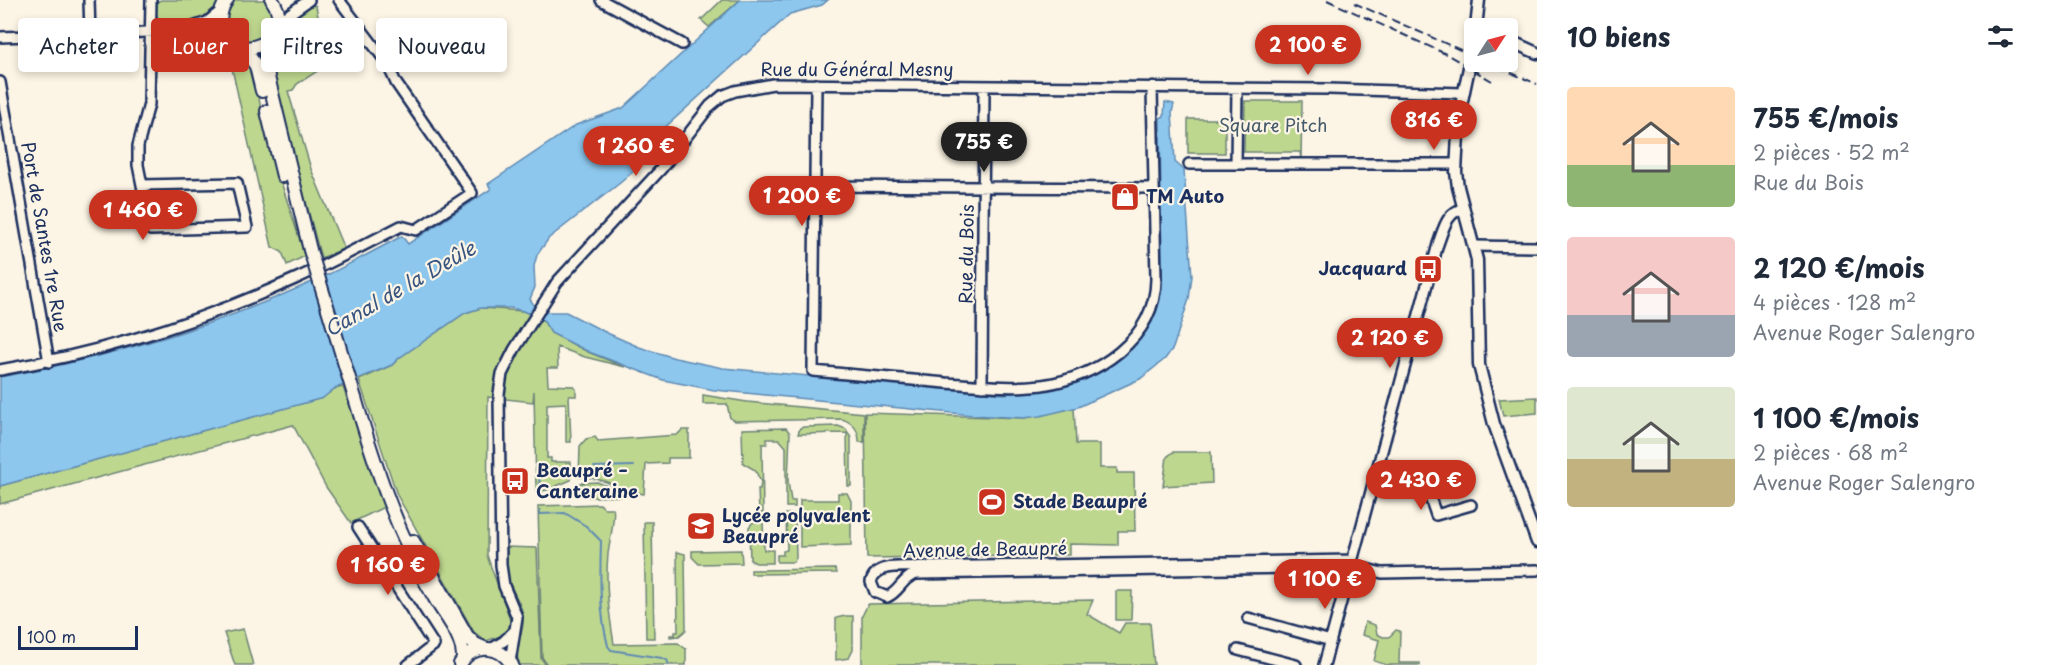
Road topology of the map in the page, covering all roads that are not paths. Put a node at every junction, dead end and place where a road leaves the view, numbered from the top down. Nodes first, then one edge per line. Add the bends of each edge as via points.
1 (88, 0) edge
2 (151, 0) edge
3 (272, 0) edge
4 (309, 0) edge
5 (339, 0) edge
6 (601, 0) edge
7 (1479, 3) edge
8 (224, 5) edge
9 (89, 18) edge
10 (211, 18) edge
11 (278, 18) edge
12 (282, 18) edge
13 (1477, 18) edge
14 (139, 32) edge
15 (150, 32) junction
16 (18, 36) edge
17 (0, 37) edge
18 (1518, 44) edge
19 (682, 45) dead end
20 (1537, 52) edge
21 (249, 54) edge
22 (268, 72) edge
23 (1468, 72) edge
24 (1471, 72) edge
25 (0, 82) edge
26 (816, 84) junction
27 (984, 86) junction
28 (1152, 88) junction
29 (1464, 88) junction
30 (1237, 89) junction
31 (1189, 164) dead end
32 (1236, 164) junction
33 (1456, 164) junction
34 (142, 184) junction
35 (816, 186) junction
36 (985, 187) junction
37 (1153, 188) junction
38 (1464, 208) junction
39 (1475, 246) junction
40 (1537, 247) edge
41 (310, 250) junction
42 (49, 362) junction
43 (0, 370) edge
44 (982, 386) junction
45 (375, 462) junction
46 (1379, 462) junction
47 (1471, 505) dead end
48 (358, 526) dead end
49 (1537, 542) edge
50 (1351, 564) junction
51 (1537, 570) edge
52 (1248, 618) dead end
53 (517, 627) junction
54 (1331, 641) junction
55 (487, 648) junction
56 (1238, 650) dead end
57 (461, 662) edge
58 (511, 663) edge
59 (408, 665) edge
60 (1296, 665) edge
61 (1324, 665) edge

1 - 9 street
2 - 15 street
3 - 11 main road
4 - 12 street
5 - 42 street via 387,63 396,83 472,193 416,230 401,226 261,294 160,330
6 - 19 street
7 - 13 street
8 - 10 street
14 - 15 street
15 - 34 street via 149,104 137,155
16 - 17 street
18 - 20 street
21 - 41 main road via 259,74 280,164
22 - 41 main road
23 - 29 street
24 - 29 street
25 - 42 street, Port de Santes 1re Rue
26 - 27 street, Rue du Général Mesny
26 - 35 street
26 - 53 street, Rue du Général Mesny via 756,86 716,100 662,168 547,296 505,368 499,401 502,575 516,612
27 - 28 street, Rue du Général Mesny
27 - 36 street, Rue du Bois
28 - 30 street, Rue du Général Mesny
28 - 37 street
29 - 30 street, Rue du Général Mesny
29 - 33 street
30 - 32 street
31 - 32 street
32 - 33 street
33 - 38 street
34 - 34 street via 151,230 247,228 237,183
35 - 36 street
35 - 44 street via 813,371
36 - 37 street
36 - 44 street, Rue du Bois
37 - 44 street via 1156,291 1134,339 1105,363 1060,381 1030,386
38 - 39 street
38 - 46 street via 1452,213 1445,224
39 - 40 street
39 - 49 street via 1482,380
41 - 45 main road, bridge
42 - 43 street
45 - 55 main road via 410,536 465,632 472,641
45 - 57 main road via 409,552 460,639
46 - 47 street via 1419,472 1436,515
46 - 50 street
48 - 59 street via 434,645
50 - 50 street, Avenue de Beaupré via 895,568 876,572 871,582 875,592 887,597 907,577 917,574
50 - 51 street via 1382,573
50 - 54 street
52 - 54 street
53 - 55 street via 504,641
53 - 58 street, Rue du Général Mesny
54 - 61 street
55 - 57 main road via 472,652
55 - 58 main road via 502,653
56 - 60 street

